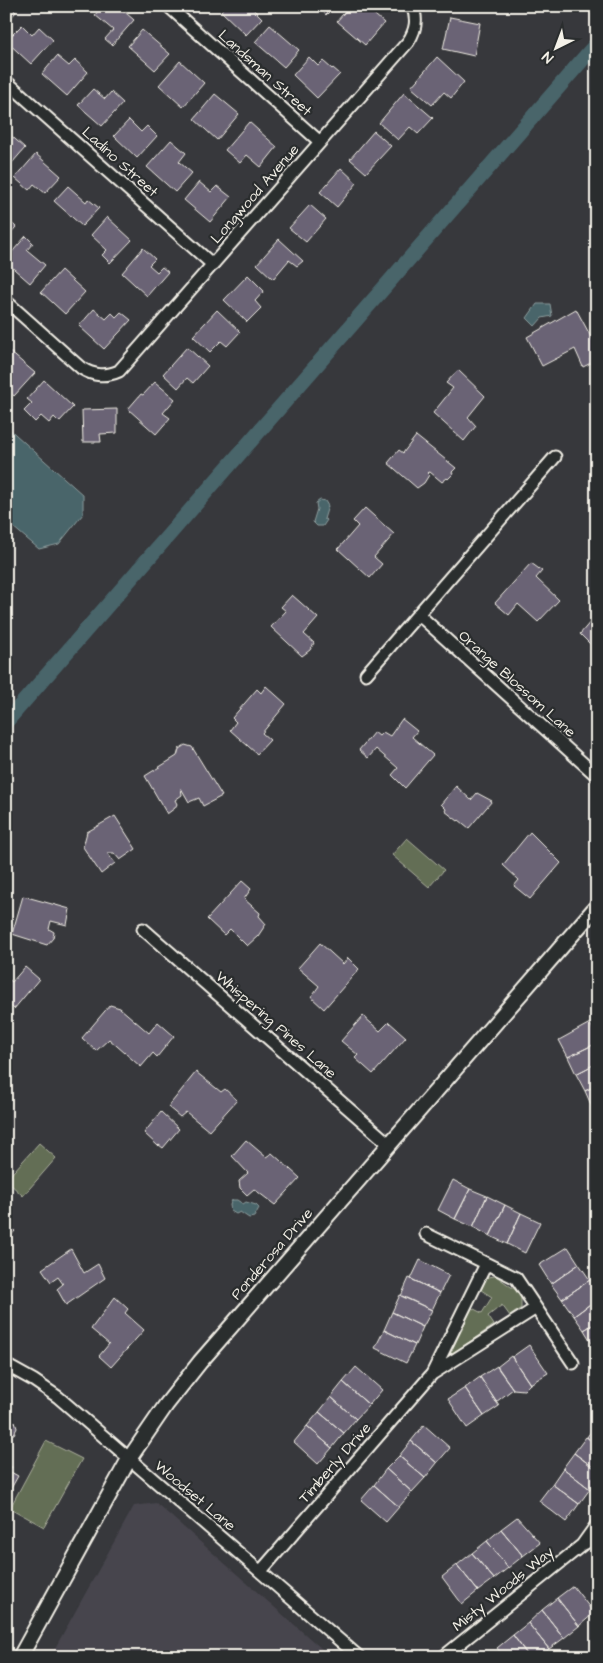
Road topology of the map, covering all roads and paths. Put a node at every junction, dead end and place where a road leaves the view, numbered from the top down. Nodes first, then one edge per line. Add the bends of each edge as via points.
1 (168, 6) edge
2 (412, 6) edge
3 (6, 81) edge
4 (320, 142) junction
5 (213, 265) junction
6 (6, 301) edge
7 (555, 456) dead end
8 (418, 614) junction
9 (366, 674) dead end
10 (597, 776) edge
11 (597, 906) edge
12 (143, 929) dead end
13 (389, 1144) junction
14 (426, 1234) dead end
15 (486, 1264) junction
16 (536, 1308) junction
17 (573, 1363) dead end
18 (6, 1365) edge
19 (432, 1374) junction
20 (129, 1460) junction
21 (597, 1524) edge
22 (597, 1538) edge
23 (582, 1545) junction
24 (261, 1571) junction
25 (20, 1657) edge
26 (359, 1657) edge
27 (443, 1657) edge

1 - 4 street, Landsman Street
2 - 4 street, Longwood Avenue via 416,22 408,42
3 - 5 street, Ladino Street
4 - 5 street, Longwood Avenue
5 - 6 street, Longwood Avenue via 119,371 107,375 99,376 81,368
7 - 8 street
8 - 9 street
8 - 10 street, Orange Blossom Lane
11 - 13 street, Ponderosa Drive
12 - 13 street, Whispering Pines Lane
13 - 20 street, Ponderosa Drive via 200,1362
14 - 15 street
15 - 16 street via 516,1278
15 - 19 street, Timberly Drive
16 - 17 street
16 - 19 street, Timberly Drive
18 - 20 street, Woodset Lane via 58,1397
19 - 24 street, Timberly Drive
20 - 24 street, Woodset Lane
20 - 25 street, Ponderosa Drive
21 - 23 street, Misty Woods Way
22 - 23 street, Misty Woods Way
23 - 27 street, Misty Woods Way
24 - 26 street, Woodset Lane

